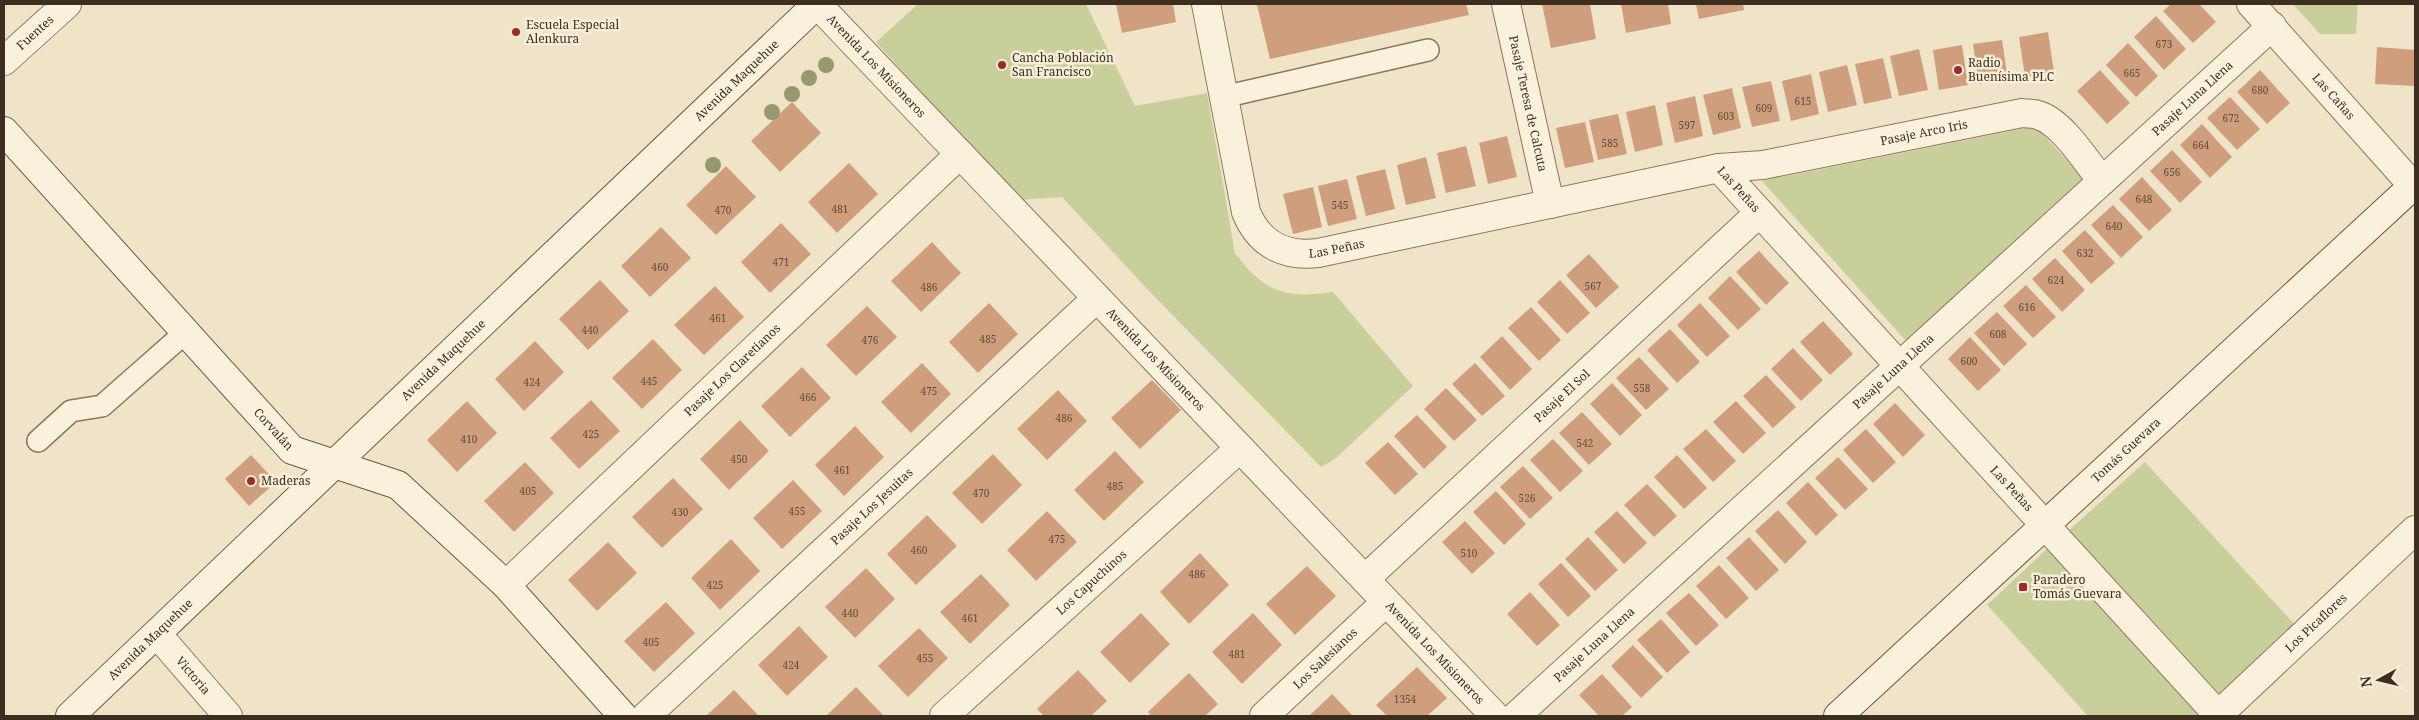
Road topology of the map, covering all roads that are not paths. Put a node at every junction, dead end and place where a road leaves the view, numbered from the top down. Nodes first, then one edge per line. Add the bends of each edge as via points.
1 (67, 4) edge
2 (817, 4) edge
3 (1206, 4) edge
4 (1506, 4) edge
5 (2251, 4) edge
6 (2272, 26) junction
7 (1428, 50) dead end
8 (4, 61) edge
9 (1223, 97) junction
10 (4, 131) edge
11 (960, 154) junction
12 (1718, 168) junction
13 (2102, 181) junction
14 (2415, 186) edge
15 (1550, 204) junction
16 (1759, 213) junction
17 (1097, 298) junction
18 (186, 332) junction
19 (1899, 366) junction
20 (38, 441) dead end
21 (1240, 448) junction
22 (337, 464) junction
23 (2044, 526) junction
24 (2415, 530) edge
25 (1365, 579) junction
26 (506, 585) junction
27 (1386, 602) junction
28 (157, 634) junction
29 (70, 716) edge
30 (228, 716) edge
31 (623, 716) edge
32 (646, 716) edge
33 (944, 716) edge
34 (1264, 716) edge
35 (1495, 716) edge
36 (1516, 716) edge
37 (1838, 716) edge
38 (2218, 716) edge

1 - 8 street, Fuentes
2 - 11 street, Avenida Los Misioneros
2 - 22 street, Avenida Maquehue
3 - 9 street, Las Peñas
4 - 15 street, Pasaje Teresa de Calcuta
5 - 6 street, Las Cañas
6 - 13 street, Pasaje Luna Llena
6 - 14 street, Las Cañas
7 - 9 lane
9 - 15 street, Las Peñas via 1249,219 1261,238 1287,253 1318,253
10 - 18 street, Corvalán
11 - 17 street, Avenida Los Misioneros
11 - 26 street, Pasaje Los Claretianos
12 - 13 street, Pasaje Arco Iris via 1763,165 2022,113 2037,114 2050,120
12 - 15 street, Las Peñas
12 - 16 street, Las Peñas
13 - 19 street, Pasaje Luna Llena
14 - 23 street, Tomás Guevara
16 - 19 street, Las Peñas
16 - 25 street, Pasaje El Sol
17 - 21 street, Avenida Los Misioneros
17 - 32 street, Pasaje Los Jesuitas
18 - 20 lane via 102,406 71,411
18 - 22 street, Corvalán via 292,450
19 - 23 street, Las Peñas
19 - 36 street, Pasaje Luna Llena
21 - 25 street, Avenida Los Misioneros
21 - 33 street, Los Capuchinos
22 - 26 street, Corvalán via 398,485
22 - 28 street, Avenida Maquehue
23 - 37 street, Tomás Guevara
23 - 38 street, Las Peñas
24 - 38 street, Los Picaflores
25 - 27 street, Avenida Los Misioneros
26 - 31 street, Corvalán
27 - 34 street, Los Salesianos
27 - 35 street, Avenida Los Misioneros
28 - 29 street, Avenida Maquehue
28 - 30 street, Victoria

